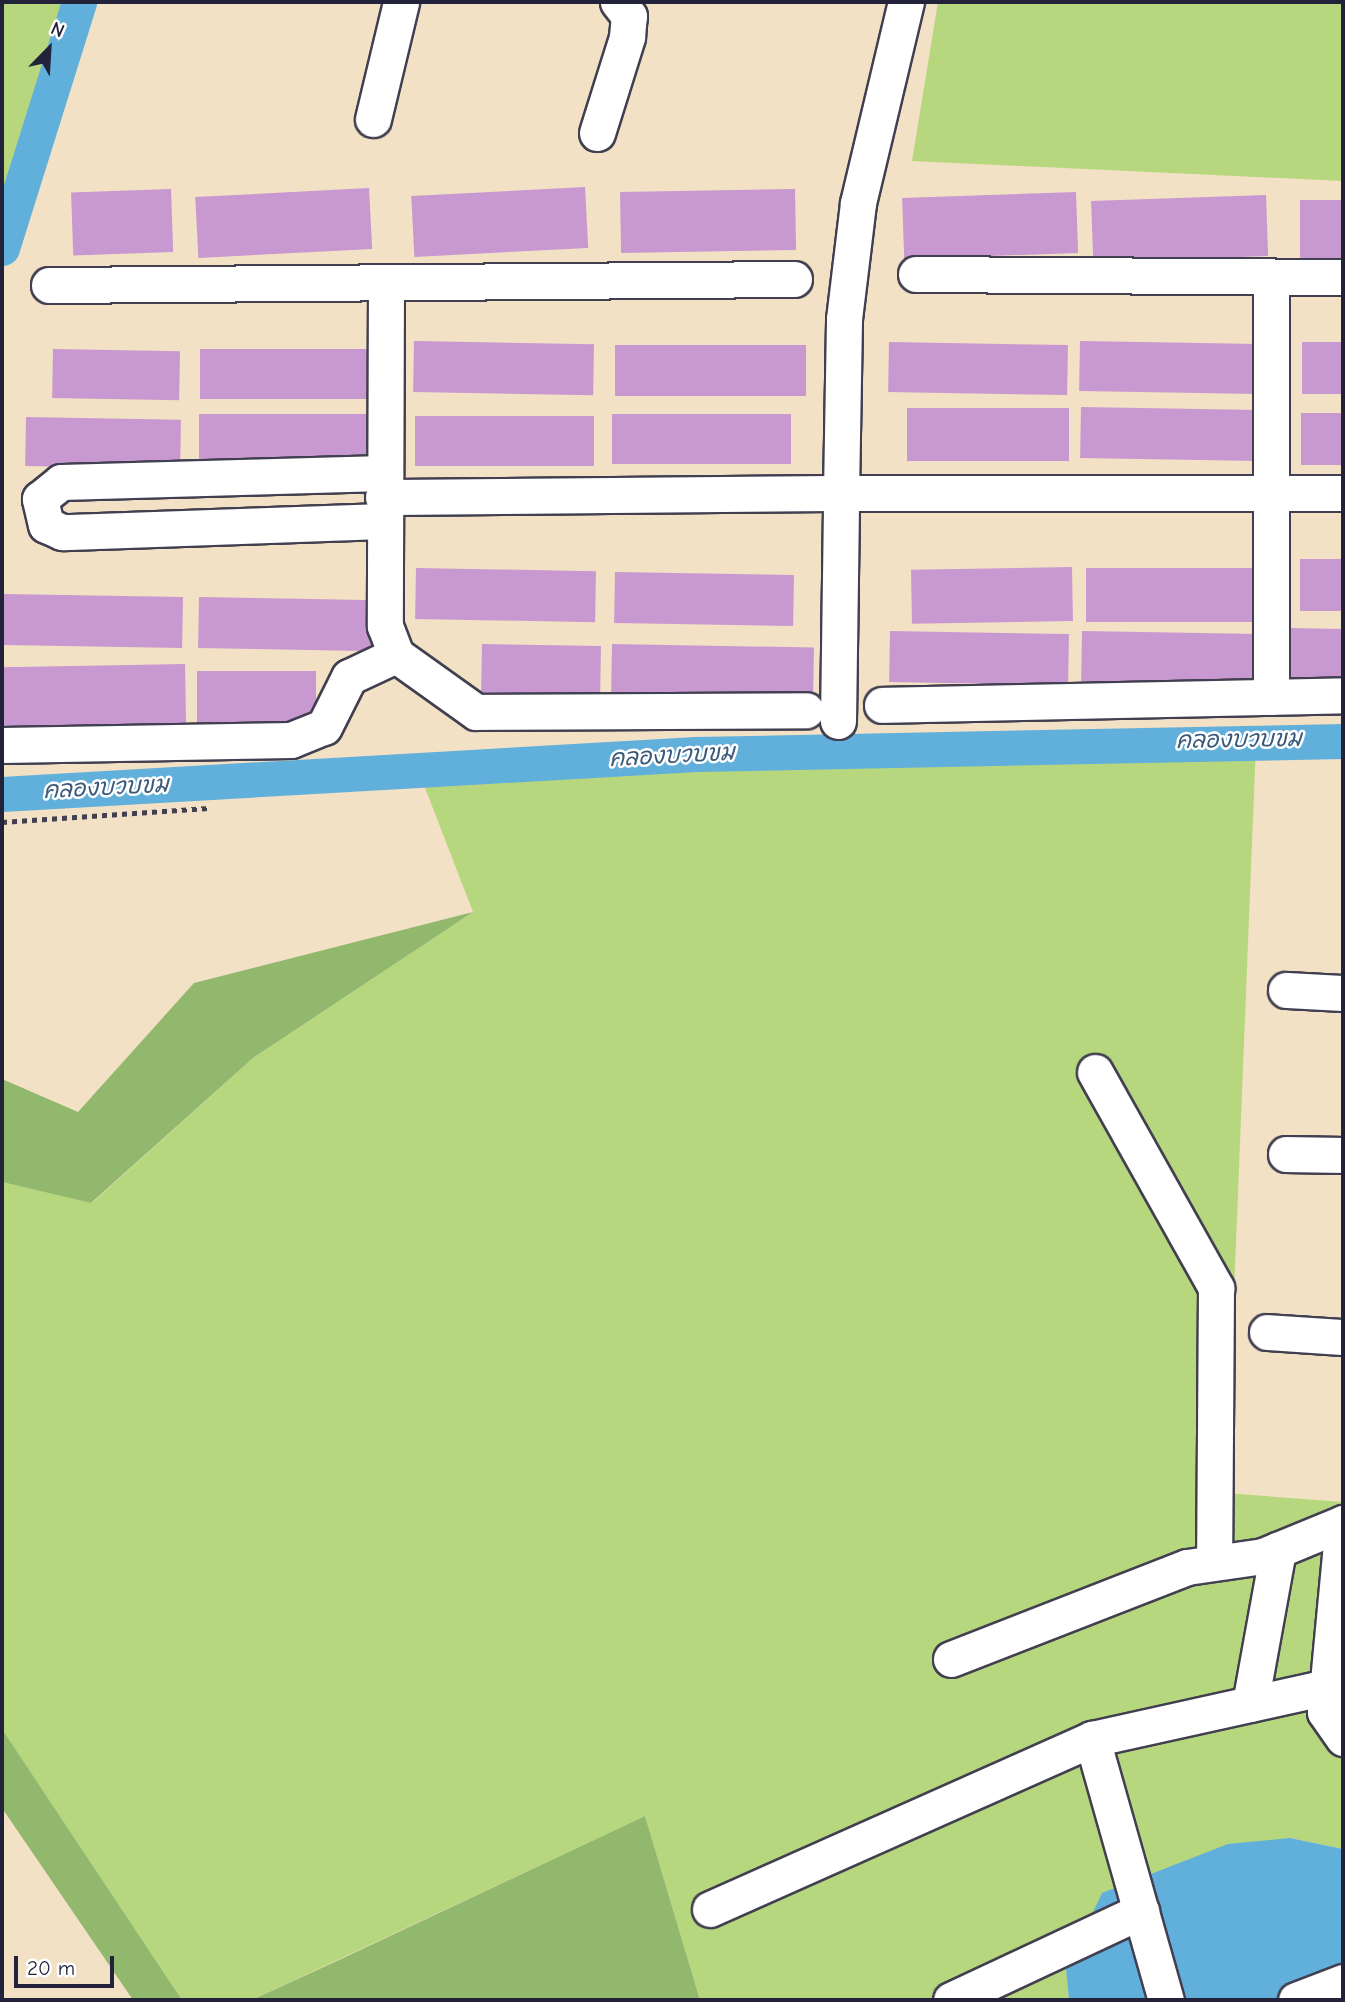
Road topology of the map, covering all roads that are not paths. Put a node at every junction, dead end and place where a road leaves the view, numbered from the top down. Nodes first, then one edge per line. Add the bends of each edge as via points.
1 (401, 2) edge
2 (618, 2) edge
3 (906, 2) edge
4 (373, 119) dead end
5 (597, 133) dead end
6 (916, 274) dead end
7 (1271, 277) junction
8 (1343, 277) edge
9 (794, 279) dead end
10 (386, 283) junction
11 (49, 285) dead end
12 (841, 493) junction
13 (1272, 493) junction
14 (1343, 494) edge
15 (383, 497) junction
16 (396, 655) junction
17 (1343, 695) edge
18 (1271, 696) junction
19 (882, 705) dead end
20 (2, 745) edge
21 (1286, 990) dead end
22 (1343, 993) edge
23 (1095, 1072) dead end
24 (1286, 1153) dead end
25 (1343, 1155) edge
26 (1267, 1332) dead end
27 (1343, 1337) edge
28 (1343, 1523) edge
29 (1278, 1550) junction
30 (1214, 1562) junction
31 (951, 1659) dead end
32 (1327, 1687) junction
33 (1250, 1704) junction
34 (1343, 1738) edge
35 (1092, 1739) junction
36 (710, 1909) dead end
37 (1141, 1911) junction
38 (1343, 1982) edge
39 (951, 2000) edge
40 (1166, 2000) edge
41 (1296, 2000) edge

1 - 4 street
2 - 5 street via 629,16 627,37
3 - 12 street via 858,203 844,319
6 - 7 street
7 - 8 street
7 - 13 street
9 - 10 street
10 - 11 street
10 - 15 street
12 - 13 street
12 - 15 street
12 - 16 street via 822,715 477,712
13 - 14 street
13 - 18 street
15 - 15 street via 62,532 46,525 40,499 61,482
15 - 16 street via 385,626
16 - 20 street via 349,677 324,727 291,740
17 - 18 street
18 - 19 street
21 - 22 street
23 - 30 street via 1216,1288
24 - 25 street
26 - 27 street
28 - 29 street
28 - 32 street
29 - 30 street
29 - 33 street
30 - 31 street
32 - 33 street
32 - 34 street via 1325,1712
33 - 35 street
35 - 36 street
35 - 37 street
37 - 39 street
37 - 40 street
38 - 41 street

